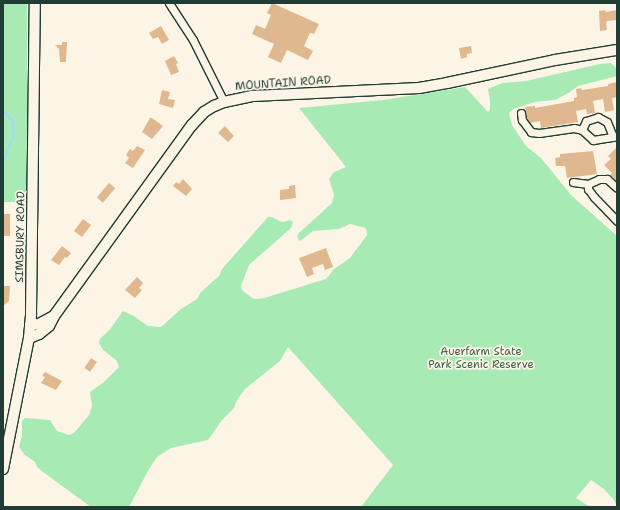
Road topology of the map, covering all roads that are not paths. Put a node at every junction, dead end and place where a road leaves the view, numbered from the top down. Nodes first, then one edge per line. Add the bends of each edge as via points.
1 (35, 3) edge
2 (170, 3) edge
3 (617, 50) edge
4 (224, 102) junction
5 (521, 113) dead end
6 (582, 130) junction
7 (615, 136) edge
8 (573, 182) dead end
9 (588, 184) junction
10 (617, 188) edge
11 (615, 215) edge
12 (54, 316) junction
13 (30, 325) junction
14 (29, 338) junction
15 (7, 427) edge
16 (3, 469) edge

1 - 13 main road, SIMSBURY ROAD
2 - 4 street via 194,40
3 - 4 main road, MOUNTAIN ROAD via 419,88 253,96
4 - 12 main road, MOUNTAIN ROAD via 204,112 192,125
5 - 6 street via 522,120 531,132 574,128
6 - 7 street via 593,140
6 - 7 street via 586,121 598,117 606,122
8 - 9 street
9 - 10 street via 599,179 607,179
9 - 11 street via 588,189 594,197
12 - 13 main road, MOUNTAIN ROAD via 39,324
12 - 14 main road, MOUNTAIN ROAD via 49,326
13 - 14 main road, SIMSBURY ROAD
14 - 15 main road, SIMSBURY ROAD
15 - 16 main road, SIMSBURY ROAD

